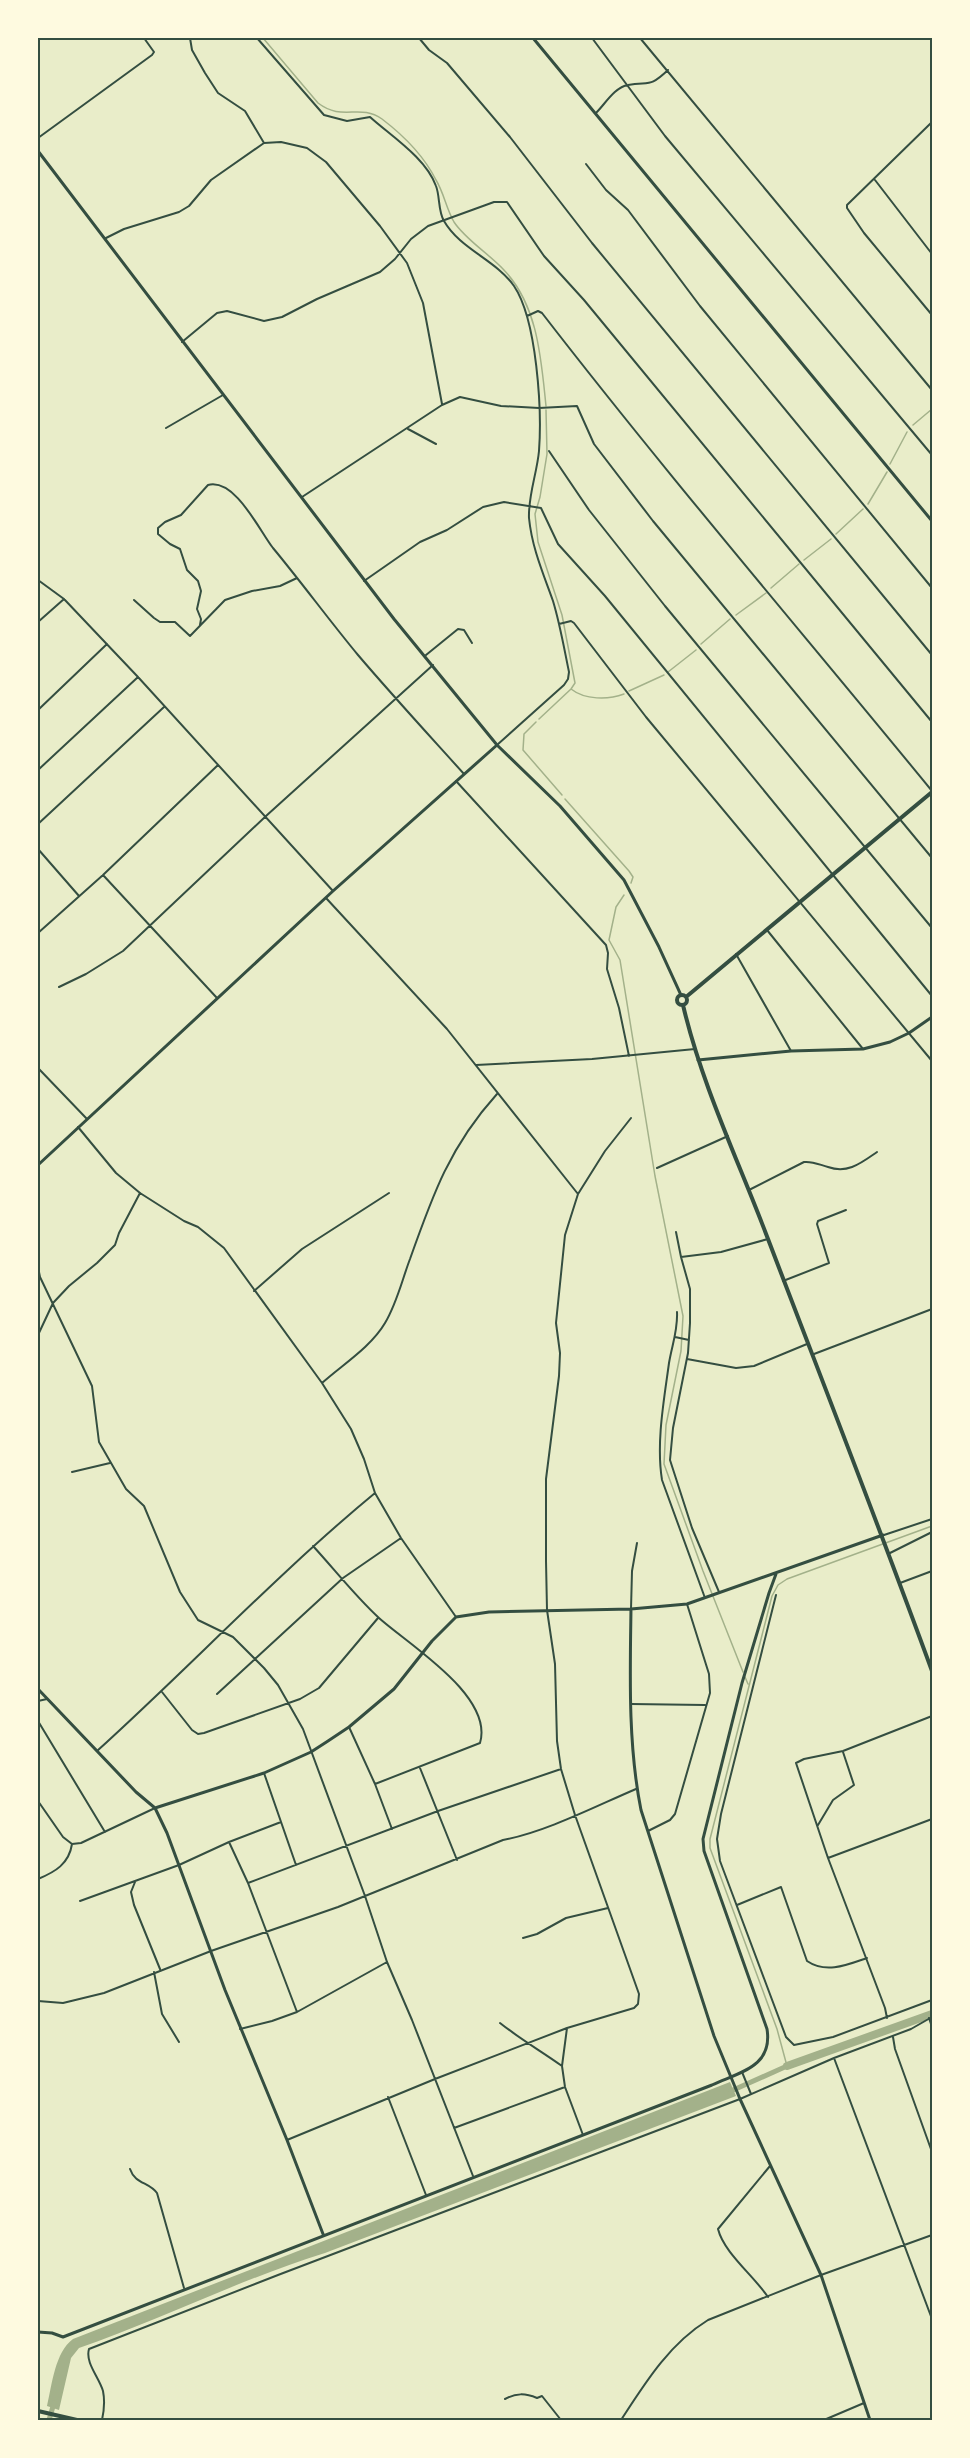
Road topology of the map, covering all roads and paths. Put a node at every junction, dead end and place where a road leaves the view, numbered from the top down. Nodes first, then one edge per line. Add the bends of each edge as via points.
1 (144, 38) edge
2 (190, 38) edge
3 (256, 38) edge
4 (419, 38) edge
5 (533, 38) edge
6 (592, 38) edge
7 (640, 38) edge
8 (668, 70) junction
9 (627, 85) junction
10 (596, 113) junction
11 (933, 122) edge
12 (38, 138) edge
13 (264, 142) junction
14 (38, 151) edge
15 (586, 164) dead end
16 (874, 180) junction
17 (443, 220) junction
18 (106, 238) junction
19 (400, 252) junction
20 (933, 254) edge
21 (933, 315) edge
22 (527, 316) junction
23 (182, 342) junction
24 (933, 390) edge
25 (223, 395) junction
26 (442, 405) junction
27 (539, 408) junction
28 (166, 428) dead end
29 (408, 429) junction
30 (436, 444) dead end
31 (549, 451) dead end
32 (933, 455) edge
33 (300, 498) junction
34 (531, 505) junction
35 (933, 521) edge
36 (298, 578) junction
37 (38, 581) edge
38 (364, 581) junction
39 (933, 588) edge
40 (64, 599) junction
41 (134, 600) dead end
42 (38, 622) edge
43 (561, 624) junction
44 (200, 625) junction
45 (472, 643) dead end
46 (106, 644) junction
47 (426, 655) junction
48 (933, 655) edge
49 (433, 664) junction
50 (138, 677) junction
51 (395, 698) junction
52 (165, 707) junction
53 (38, 710) edge
54 (933, 722) edge
55 (497, 745) junction
56 (218, 765) junction
57 (38, 770) edge
58 (464, 774) junction
59 (456, 782) junction
60 (933, 791) edge
61 (266, 816) junction
62 (900, 819) junction
63 (38, 824) edge
64 (865, 847) junction
65 (38, 849) edge
66 (933, 858) edge
67 (832, 874) junction
68 (103, 875) junction
69 (333, 891) junction
70 (80, 896) junction
71 (326, 898) junction
72 (800, 902) junction
73 (151, 925) junction
74 (933, 928) edge
75 (767, 930) junction
76 (38, 933) edge
77 (736, 954) junction
78 (59, 987) dead end
79 (683, 996) junction
80 (933, 996) edge
81 (218, 999) junction
82 (683, 1005) junction
83 (933, 1017) edge
84 (909, 1033) junction
85 (695, 1049) junction
86 (863, 1049) junction
87 (791, 1051) junction
88 (630, 1056) junction
89 (698, 1060) junction
90 (933, 1061) edge
91 (476, 1065) junction
92 (38, 1068) edge
93 (497, 1094) junction
94 (631, 1118) dead end
95 (87, 1119) junction
96 (78, 1127) junction
97 (728, 1136) junction
98 (877, 1152) dead end
99 (38, 1165) edge
100 (657, 1168) dead end
101 (749, 1190) junction
102 (140, 1193) junction
103 (389, 1193) dead end
104 (578, 1194) junction
105 (846, 1209) dead end
106 (676, 1232) dead end
107 (768, 1239) junction
108 (681, 1257) junction
109 (38, 1266) edge
110 (783, 1281) junction
111 (254, 1292) junction
112 (53, 1303) junction
113 (933, 1309) edge
114 (677, 1312) dead end
115 (38, 1335) edge
116 (675, 1337) junction
117 (689, 1340) junction
118 (807, 1344) junction
119 (811, 1355) junction
120 (687, 1359) junction
121 (322, 1383) junction
122 (110, 1463) junction
123 (72, 1472) dead end
124 (375, 1493) junction
125 (933, 1519) edge
126 (933, 1532) edge
127 (401, 1538) junction
128 (884, 1538) junction
129 (637, 1543) dead end
130 (313, 1546) junction
131 (889, 1551) junction
132 (933, 1571) edge
133 (776, 1574) junction
134 (343, 1578) junction
135 (900, 1583) junction
136 (718, 1593) junction
137 (776, 1595) dead end
138 (707, 1597) junction
139 (687, 1604) junction
140 (631, 1609) junction
141 (548, 1610) junction
142 (378, 1617) junction
143 (456, 1617) junction
144 (224, 1632) junction
145 (423, 1654) junction
146 (255, 1660) junction
147 (932, 1670) edge
148 (38, 1689) edge
149 (162, 1692) junction
150 (217, 1694) dead end
151 (47, 1699) junction
152 (38, 1701) edge
153 (288, 1701) junction
154 (631, 1704) junction
155 (705, 1706) junction
156 (933, 1716) edge
157 (38, 1721) edge
158 (349, 1727) junction
159 (97, 1751) junction
160 (843, 1751) junction
161 (311, 1752) junction
162 (420, 1768) junction
163 (561, 1769) junction
164 (264, 1773) junction
165 (375, 1784) junction
166 (636, 1789) junction
167 (38, 1801) edge
168 (155, 1808) junction
169 (438, 1811) junction
170 (575, 1815) junction
171 (933, 1819) edge
172 (281, 1822) junction
173 (818, 1825) junction
174 (392, 1829) junction
175 (648, 1831) junction
176 (105, 1832) junction
177 (229, 1842) junction
178 (72, 1844) junction
179 (347, 1846) junction
180 (828, 1858) junction
181 (457, 1860) junction
182 (179, 1865) junction
183 (296, 1865) junction
184 (38, 1879) edge
185 (135, 1882) junction
186 (248, 1883) junction
187 (365, 1896) junction
188 (80, 1901) dead end
189 (736, 1905) junction
190 (608, 1908) junction
191 (267, 1931) junction
192 (523, 1938) dead end
193 (211, 1951) junction
194 (867, 1958) junction
195 (387, 1962) junction
196 (160, 1970) junction
197 (154, 1972) junction
198 (933, 2000) edge
199 (38, 2001) edge
200 (297, 2012) junction
201 (887, 2018) junction
202 (931, 2018) edge
203 (500, 2023) dead end
204 (933, 2027) edge
205 (567, 2028) junction
206 (240, 2029) junction
207 (893, 2037) junction
208 (179, 2042) dead end
209 (530, 2043) junction
210 (834, 2058) junction
211 (562, 2066) junction
212 (742, 2072) junction
213 (730, 2076) junction
214 (435, 2079) junction
215 (565, 2087) junction
216 (752, 2094) junction
217 (388, 2097) junction
218 (740, 2099) junction
219 (454, 2128) junction
220 (583, 2135) junction
221 (287, 2140) junction
222 (933, 2152) edge
223 (770, 2166) junction
224 (130, 2169) dead end
225 (473, 2176) junction
226 (426, 2195) junction
227 (323, 2234) junction
228 (933, 2235) edge
229 (906, 2245) junction
230 (821, 2275) junction
231 (184, 2288) junction
232 (768, 2297) junction
233 (933, 2319) edge
234 (38, 2332) edge
235 (505, 2399) dead end
236 (864, 2403) junction
237 (38, 2411) edge
238 (77, 2421) edge
239 (102, 2421) edge
240 (561, 2421) edge
241 (621, 2421) edge
242 (824, 2421) edge
243 (870, 2421) edge

1 - 12 street via 154,52 152,55
2 - 13 street via 192,50 218,93 245,111
3 - 17 street via 324,115 347,121 370,117 408,149 436,185
4 - 48 street via 447,63 510,137 592,243
5 - 10 street
6 - 9 street
7 - 8 street
8 - 9 street via 652,83
8 - 24 street
9 - 10 street via 613,93
9 - 32 street via 665,136
10 - 35 street
11 - 16 street
13 - 18 street via 212,180 189,206
13 - 19 street via 297,145 315,153
14 - 18 street
15 - 39 street via 628,210 706,314
16 - 20 street
16 - 21 street via 847,208
17 - 19 street via 420,231
17 - 22 street via 504,274 515,287
17 - 54 street via 494,202 507,202 513,207 561,277
18 - 23 street
19 - 23 street via 380,272 282,317 264,321 226,311 217,313
19 - 26 street via 423,303
22 - 27 street
22 - 60 street via 542,313 664,467
23 - 25 street
25 - 28 street
25 - 33 street
26 - 27 street via 460,397 501,406
26 - 29 street
27 - 34 street via 539,449
27 - 62 street via 577,406 594,444 653,521
29 - 30 street
29 - 33 street
31 - 64 street via 589,510 664,606
33 - 38 street
34 - 38 street via 504,501 483,507 420,542
34 - 43 street via 533,546
34 - 67 street via 546,514 558,544
36 - 44 street via 237,594 225,600
36 - 44 street via 243,504 227,488 208,485 181,515 158,528 158,534 180,549 187,570 198,582
36 - 51 street
37 - 40 street
38 - 47 street
40 - 42 street
40 - 46 street
41 - 44 street via 160,622 175,622 190,636
43 - 55 street via 568,679
43 - 72 street via 574,623 646,717
45 - 47 street via 464,630 458,628
46 - 50 street
46 - 53 street
47 - 49 street
49 - 51 street
49 - 55 street
50 - 52 street
50 - 57 street
51 - 58 street
51 - 61 street
52 - 56 street
52 - 63 street
55 - 58 street
55 - 79 street via 560,806 624,880
56 - 61 street
56 - 68 street
58 - 59 street
59 - 69 street
59 - 88 street via 606,945 607,969
60 - 62 main road
61 - 69 street
61 - 73 street
62 - 64 main road
62 - 66 street
64 - 67 main road
64 - 74 street
65 - 70 street
67 - 72 main road
67 - 80 street
68 - 70 street
68 - 73 street
69 - 71 street
70 - 76 street
71 - 81 street
71 - 91 street
72 - 75 main road
72 - 84 street
73 - 78 street via 123,951
73 - 81 street
75 - 77 main road
75 - 86 street
77 - 79 main road
77 - 87 street
79 - 82 main road via 687,1001
79 - 82 main road via 677,1001
81 - 95 street
82 - 85 main road
83 - 84 street
84 - 86 street
84 - 90 street
85 - 88 street
85 - 89 main road
86 - 87 street
87 - 89 street
88 - 91 street
89 - 97 main road
91 - 93 street
92 - 95 street
93 - 104 street
93 - 121 street via 478,1115 452,1156 434,1193 385,1324
94 - 104 street
95 - 96 street
96 - 99 street
96 - 102 street via 116,1173
97 - 100 street
97 - 101 main road
98 - 101 street via 844,1170 804,1162
101 - 107 main road
102 - 111 street via 211,1235
102 - 112 street via 115,1245
103 - 111 street via 302,1249
104 - 141 street via 565,1234 556,1323 560,1365 546,1479
105 - 110 street via 817,1224 829,1263
106 - 108 street
107 - 108 street via 721,1252
107 - 110 main road
108 - 117 street via 690,1289
109 - 112 street
110 - 118 main road
111 - 121 street
112 - 115 street
112 - 122 street via 92,1386 99,1442
113 - 119 street
114 - 116 street
116 - 117 street
116 - 138 street via 659,1464
117 - 120 street
118 - 119 main road
118 - 120 street via 754,1366 736,1368
119 - 128 main road
120 - 136 street via 670,1460
121 - 124 street via 351,1429
122 - 123 street
122 - 144 street via 126,1489 144,1506 180,1592 195,1616
124 - 127 street
124 - 130 street
125 - 128 street
126 - 131 street
127 - 134 street
127 - 143 street
128 - 131 main road
128 - 133 street
129 - 140 street
130 - 134 street
130 - 144 street
131 - 135 main road
132 - 135 street
133 - 136 street
133 - 212 street via 742,1683 703,1839 768,2029 766,2054
134 - 142 street
134 - 146 street
135 - 147 main road
136 - 138 street
137 - 189 street via 718,1827 720,1861
138 - 139 street
139 - 140 street
139 - 155 street via 711,1684
140 - 141 street
140 - 154 street
141 - 143 street
141 - 163 street
142 - 145 street
142 - 153 street via 319,1688
143 - 145 street
144 - 146 street
144 - 149 street
145 - 158 street via 394,1689
145 - 162 street via 468,1696 482,1737 480,1743
146 - 150 street
146 - 153 street
148 - 151 street
149 - 153 street via 198,1734
149 - 159 street
151 - 152 street
151 - 159 street
153 - 161 street
154 - 155 street
154 - 166 street
155 - 175 street via 674,1818
156 - 160 street
157 - 176 street
158 - 161 street
158 - 165 street
159 - 168 street
160 - 173 street via 854,1785 833,1800
160 - 173 street via 796,1764
161 - 164 street
161 - 179 street
162 - 165 street
162 - 169 street
163 - 169 street
163 - 170 street
164 - 168 street
164 - 172 street
165 - 174 street
166 - 170 street
166 - 175 street
167 - 178 street
168 - 176 street
168 - 182 street
169 - 174 street
169 - 181 street
170 - 181 street
170 - 190 street
171 - 180 street
172 - 177 street
172 - 183 street
173 - 180 street
174 - 179 street
175 - 213 street via 697,1988
176 - 178 street
177 - 182 street
177 - 186 street
178 - 184 street via 68,1860
179 - 183 street
179 - 187 street
180 - 194 street
181 - 187 street
182 - 185 street
182 - 193 street
183 - 186 street
185 - 188 street
185 - 196 street via 131,1892 134,1905
186 - 191 street
187 - 191 street
187 - 195 street
189 - 194 street via 781,1887 807,1961 817,1968 838,1967
189 - 201 street via 790,2043 801,2045 833,2037
190 - 192 street via 566,1918
190 - 205 street via 636,1987 638,2004
191 - 193 street
191 - 200 street
193 - 196 street
193 - 206 street
194 - 201 street
195 - 200 street
195 - 214 street
196 - 197 street
197 - 199 street via 79,2001
197 - 208 street via 162,2014
198 - 201 street
200 - 206 street
202 - 204 street
202 - 207 street
203 - 209 street
205 - 209 street
205 - 211 street
206 - 221 street
207 - 210 street
207 - 222 street
209 - 211 street
209 - 214 street
210 - 216 street
210 - 229 street
211 - 215 street
212 - 213 street
212 - 216 street
213 - 218 street
213 - 220 street
214 - 217 street
214 - 219 street
215 - 219 street
215 - 220 street
216 - 218 street
217 - 221 street
217 - 226 street
218 - 223 street
218 - 239 street via 89,2349 90,2363 103,2391
219 - 225 street
220 - 225 street
221 - 227 street
223 - 230 street
223 - 232 street via 718,2229 723,2243
224 - 231 street via 133,2176 157,2193
225 - 226 street
226 - 227 street
227 - 231 street
228 - 229 street
229 - 230 street
229 - 233 street
230 - 232 street
230 - 236 street
231 - 234 street via 63,2337
232 - 241 street via 691,2330 660,2363
235 - 240 street via 513,2395 542,2396
236 - 242 street
236 - 243 street
237 - 238 main road

